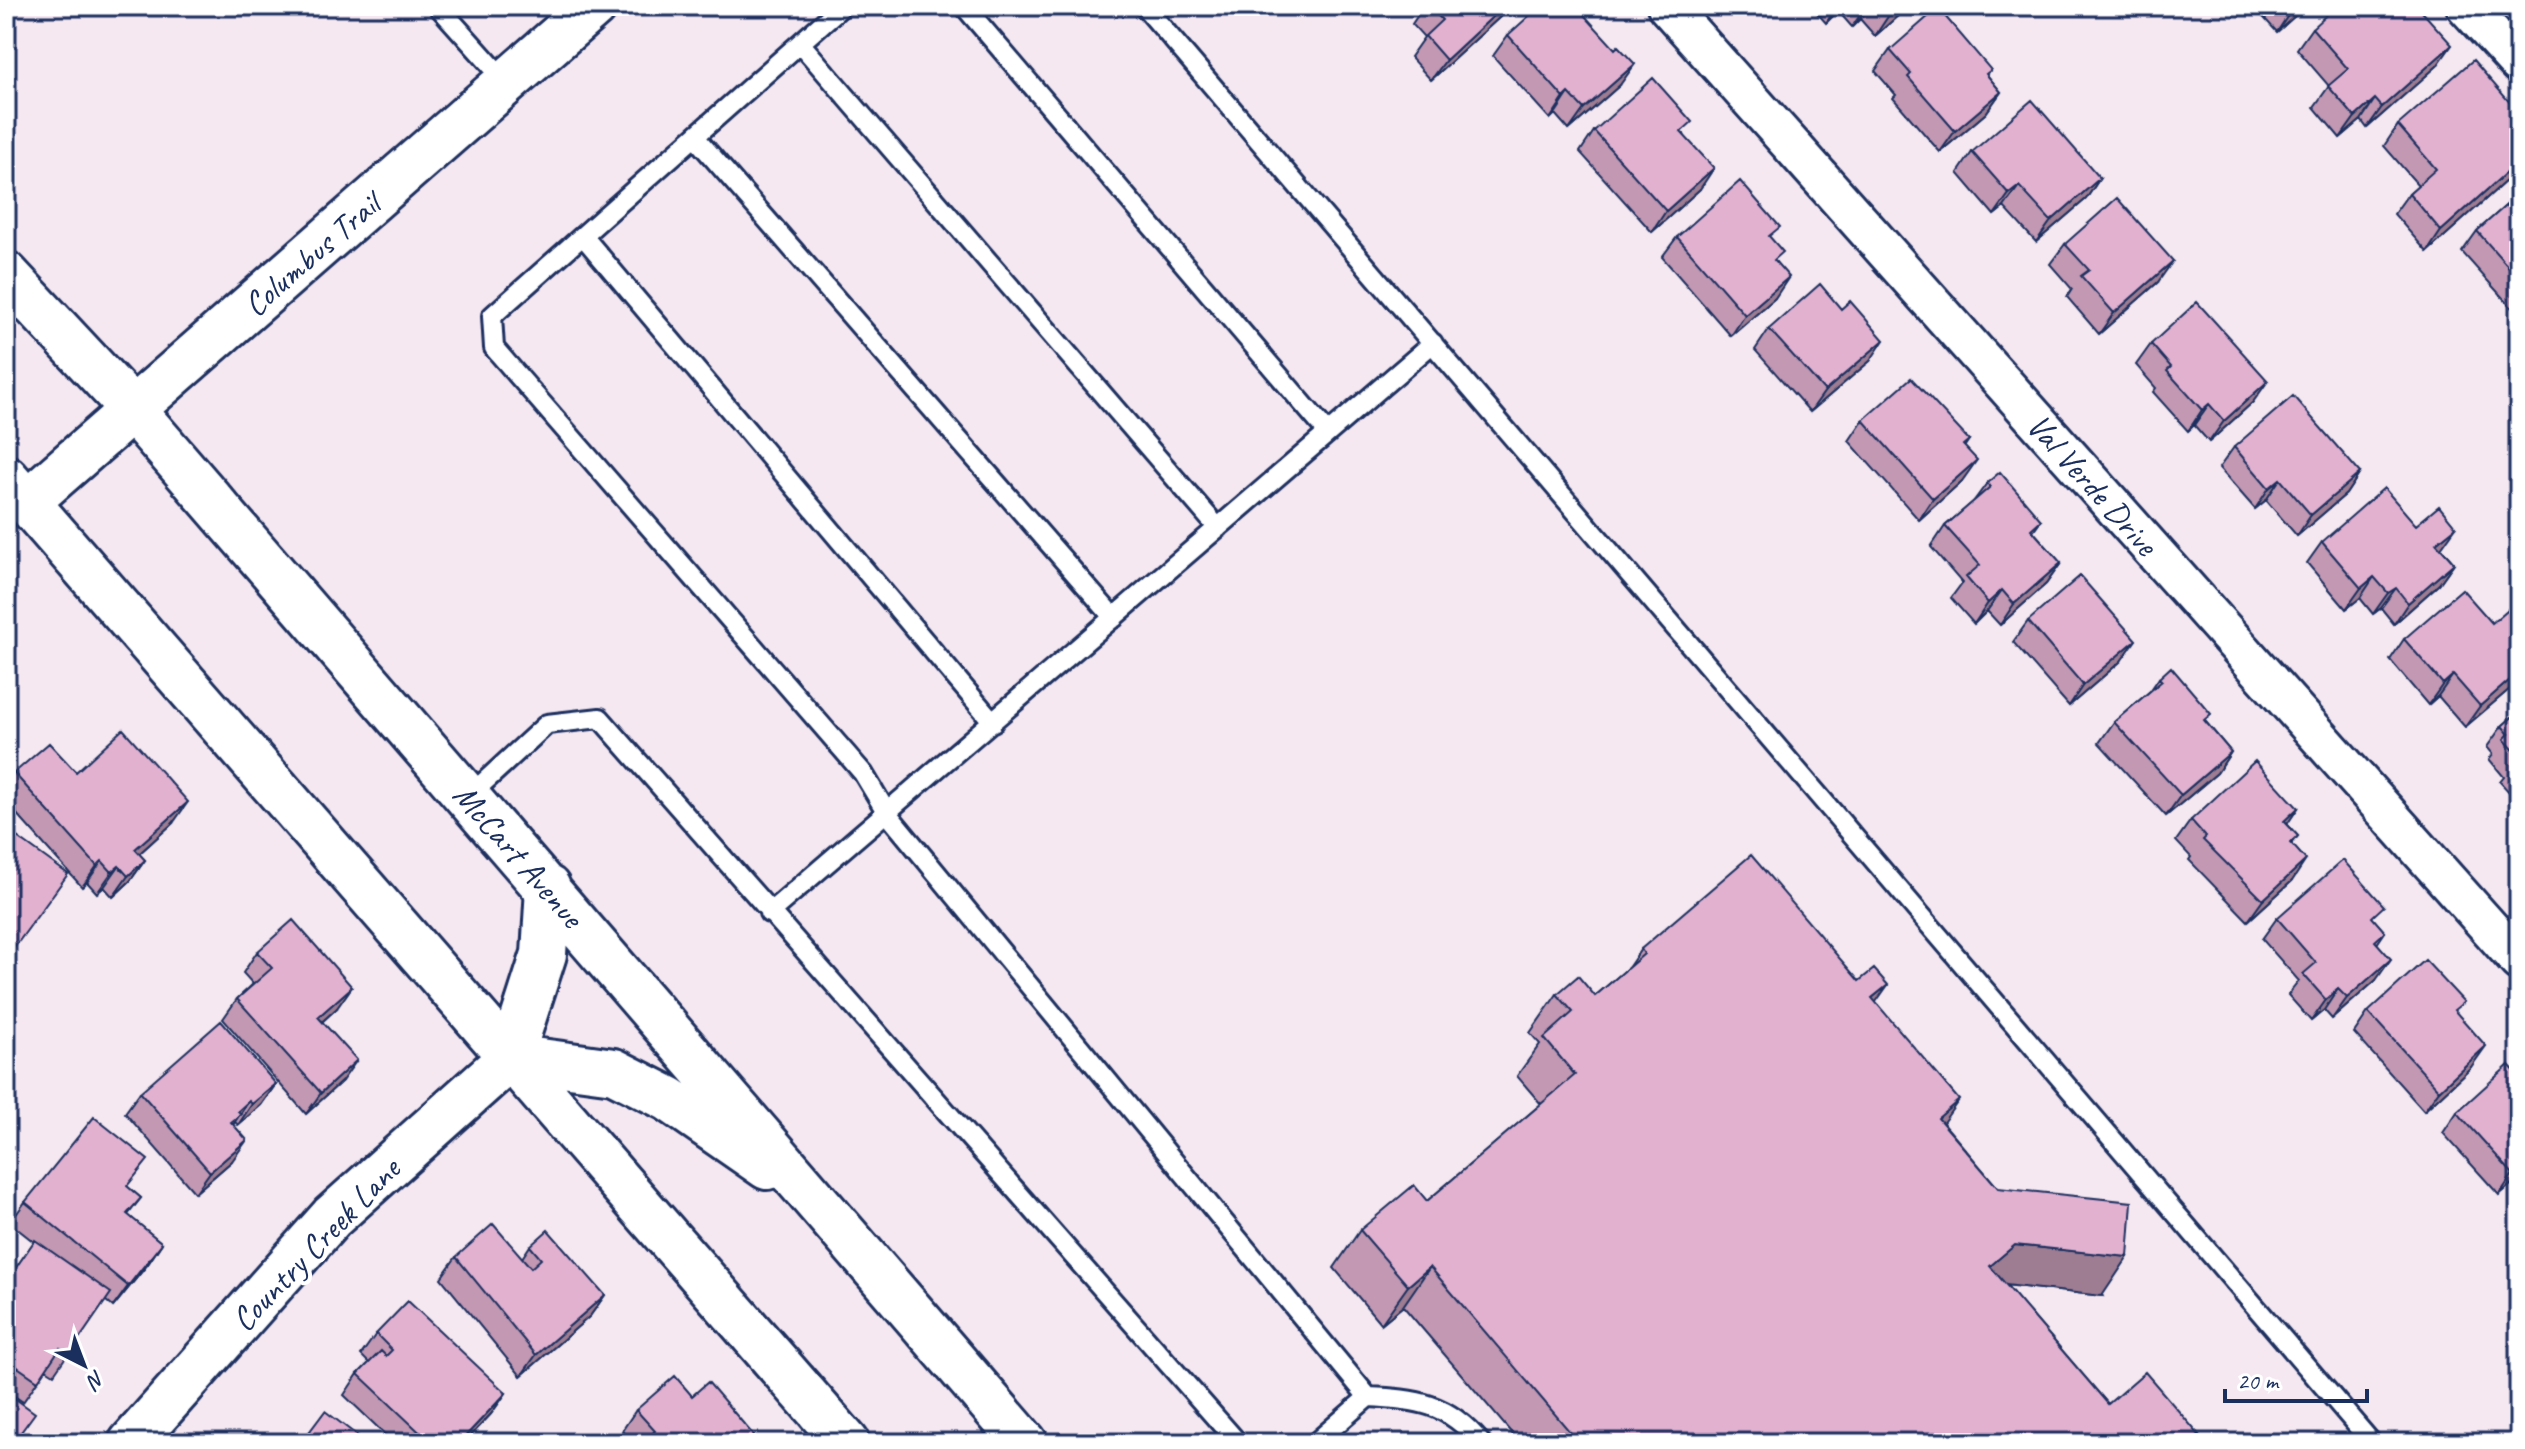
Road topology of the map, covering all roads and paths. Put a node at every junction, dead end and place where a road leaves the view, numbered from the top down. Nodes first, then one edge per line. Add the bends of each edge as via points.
1 (438, 6) edge
2 (594, 6) edge
3 (842, 6) edge
4 (964, 6) edge
5 (1144, 6) edge
6 (1667, 6) edge
7 (2466, 6) edge
8 (800, 43) junction
9 (2519, 64) edge
10 (507, 83) junction
11 (695, 137) junction
12 (583, 236) junction
13 (6, 274) edge
14 (1433, 343) junction
15 (133, 410) junction
16 (1328, 433) junction
17 (17, 490) edge
18 (1218, 528) junction
19 (1114, 618) junction
20 (993, 722) junction
21 (469, 796) junction
22 (887, 813) junction
23 (548, 888) junction
24 (769, 913) junction
25 (2519, 961) edge
26 (511, 1057) junction
27 (820, 1205) junction
28 (1368, 1397) junction
29 (131, 1443) edge
30 (847, 1443) edge
31 (1025, 1443) edge
32 (1238, 1443) edge
33 (1315, 1443) edge
34 (1481, 1443) edge
35 (2372, 1443) edge

1 - 10 lane
2 - 10 main road, Columbus Trail
3 - 8 lane
4 - 16 lane
5 - 14 lane
6 - 25 street, Val Verde Drive
7 - 9 street
8 - 11 lane
8 - 18 lane
10 - 15 main road, Columbus Trail
11 - 12 lane
11 - 19 lane
12 - 20 lane
12 - 22 lane via 492,316 494,348 863,773
13 - 15 main road, McCart Avenue
14 - 16 lane
14 - 35 lane
15 - 17 main road, Columbus Trail
15 - 21 main road, McCart Avenue
16 - 18 lane
17 - 26 main road
18 - 19 lane
19 - 20 lane
20 - 22 lane
21 - 23 main road, McCart Avenue
21 - 24 lane via 547,724 600,718
22 - 24 lane
22 - 28 lane
23 - 26 main road via 544,954
23 - 27 main road, McCart Avenue
24 - 32 lane
26 - 27 main road via 614,1071 669,1099
26 - 29 main road, Country Creek Lane via 332,1217
26 - 30 main road
27 - 31 main road, McCart Avenue
28 - 33 lane
28 - 34 lane via 1412,1399 1462,1419

